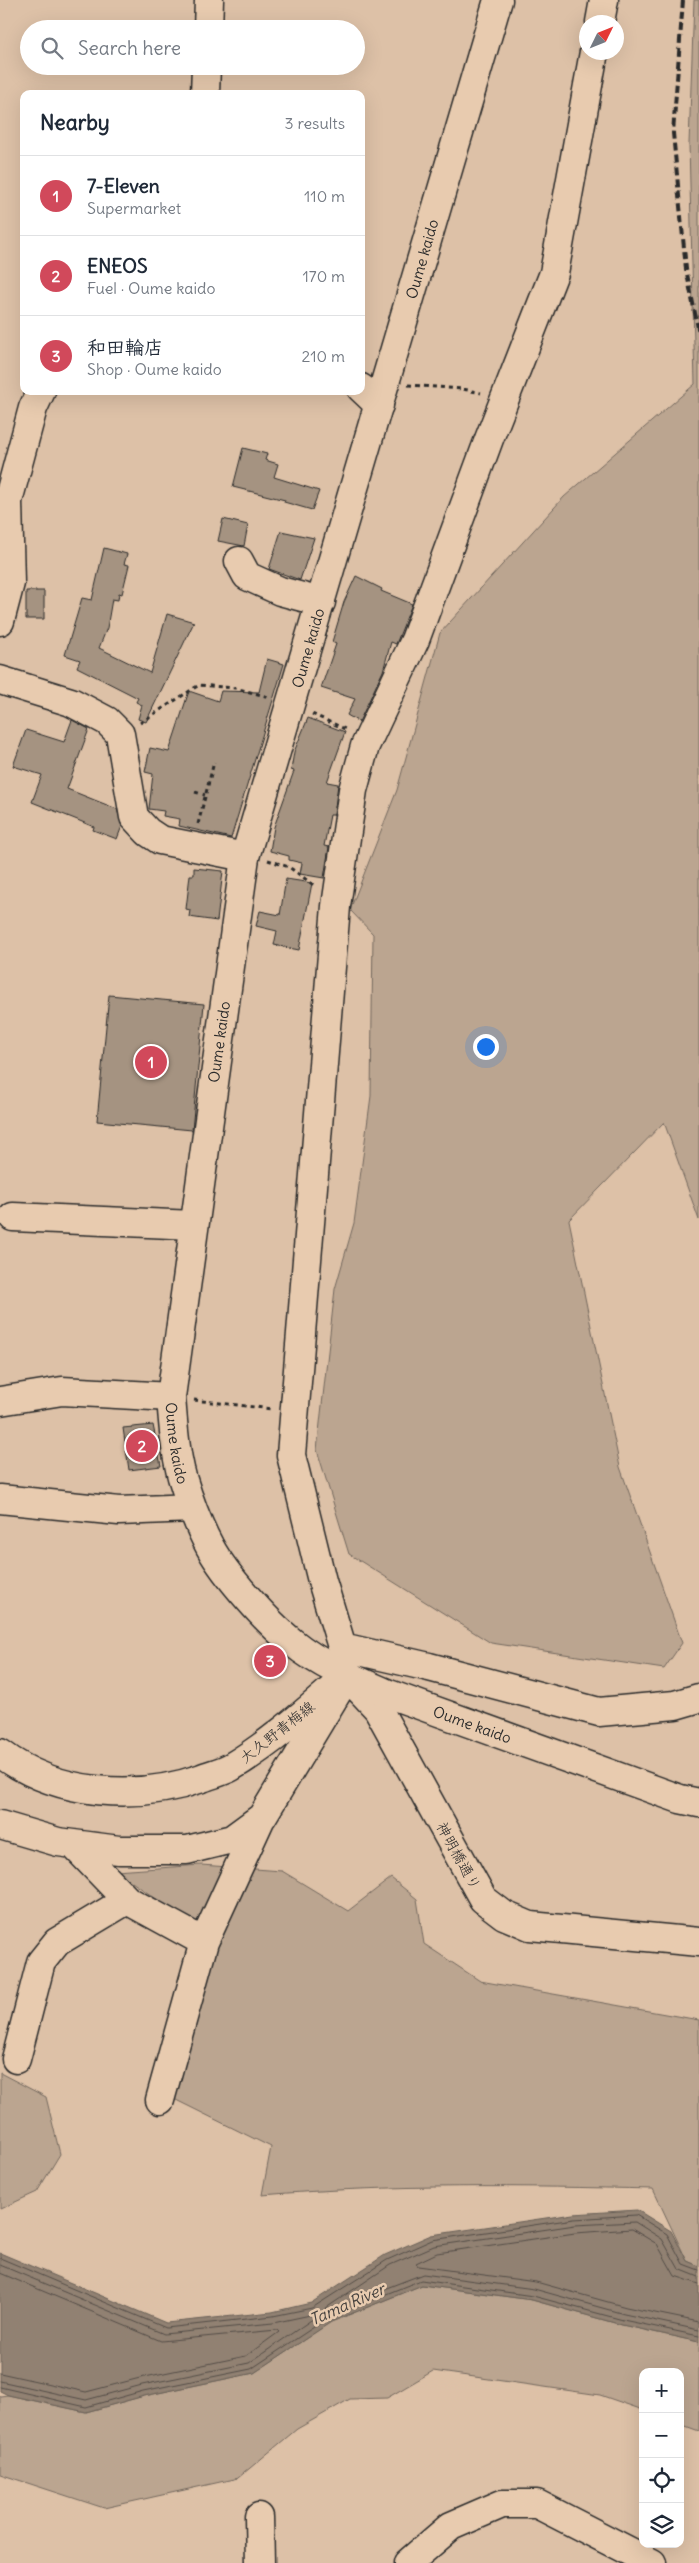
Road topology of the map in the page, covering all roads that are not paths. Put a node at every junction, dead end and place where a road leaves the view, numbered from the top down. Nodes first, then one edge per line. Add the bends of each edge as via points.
1 (209, 0) edge
2 (498, 0) edge
3 (604, 0) edge
4 (601, 15) edge
5 (208, 20) edge
6 (593, 60) edge
7 (206, 75) edge
8 (205, 90) edge
9 (375, 392) edge
10 (39, 395) edge
11 (239, 561) dead end
12 (321, 602) junction
13 (0, 621) edge
14 (0, 680) edge
15 (245, 857) junction
16 (13, 1217) dead end
17 (194, 1225) junction
18 (171, 1397) junction
19 (0, 1401) edge
20 (0, 1499) edge
21 (192, 1508) junction
22 (342, 1647) junction
23 (347, 1676) junction
24 (699, 1698) edge
25 (0, 1753) edge
26 (699, 1804) edge
27 (262, 1817) junction
28 (0, 1825) edge
29 (73, 1844) junction
30 (127, 1900) junction
31 (204, 1942) junction
32 (699, 1942) edge
33 (16, 2059) dead end
34 (160, 2100) dead end
35 (259, 2517) dead end
36 (260, 2563) edge
37 (408, 2563) edge
38 (652, 2563) edge

1 - 5 main road
2 - 9 main road, Oume kaido
3 - 4 main road
6 - 22 main road via 554,273 415,640 369,739 353,790 336,906 291,1455
7 - 8 main road
9 - 12 main road, Oume kaido
10 - 13 main road via 8,502 10,583
11 - 12 main road via 247,576 280,591
12 - 15 main road, Oume kaido
14 - 15 main road via 78,705 107,721 120,734 134,818 148,832 160,840
15 - 17 main road, Oume kaido
16 - 17 main road
17 - 18 main road, Oume kaido
18 - 19 main road via 62,1391
18 - 21 main road, Oume kaido via 181,1475
20 - 21 main road via 119,1511
21 - 23 main road, Oume kaido via 210,1548 250,1600 293,1642
22 - 23 main road
22 - 24 main road via 599,1712 675,1706
23 - 25 main road, 大久野青梅線 via 269,1742 229,1768 182,1785 134,1793 87,1789 50,1779
23 - 26 main road, Oume kaido via 389,1694
23 - 27 main road
23 - 32 main road, 神明橋通り via 378,1709 483,1899 504,1915 530,1926
27 - 29 main road via 232,1839 187,1850 120,1850
27 - 31 main road
28 - 29 main road
29 - 30 main road
30 - 31 main road
30 - 33 main road via 57,1942 41,1962
31 - 34 main road
35 - 36 main road
37 - 38 main road via 451,2526 502,2504 537,2504

